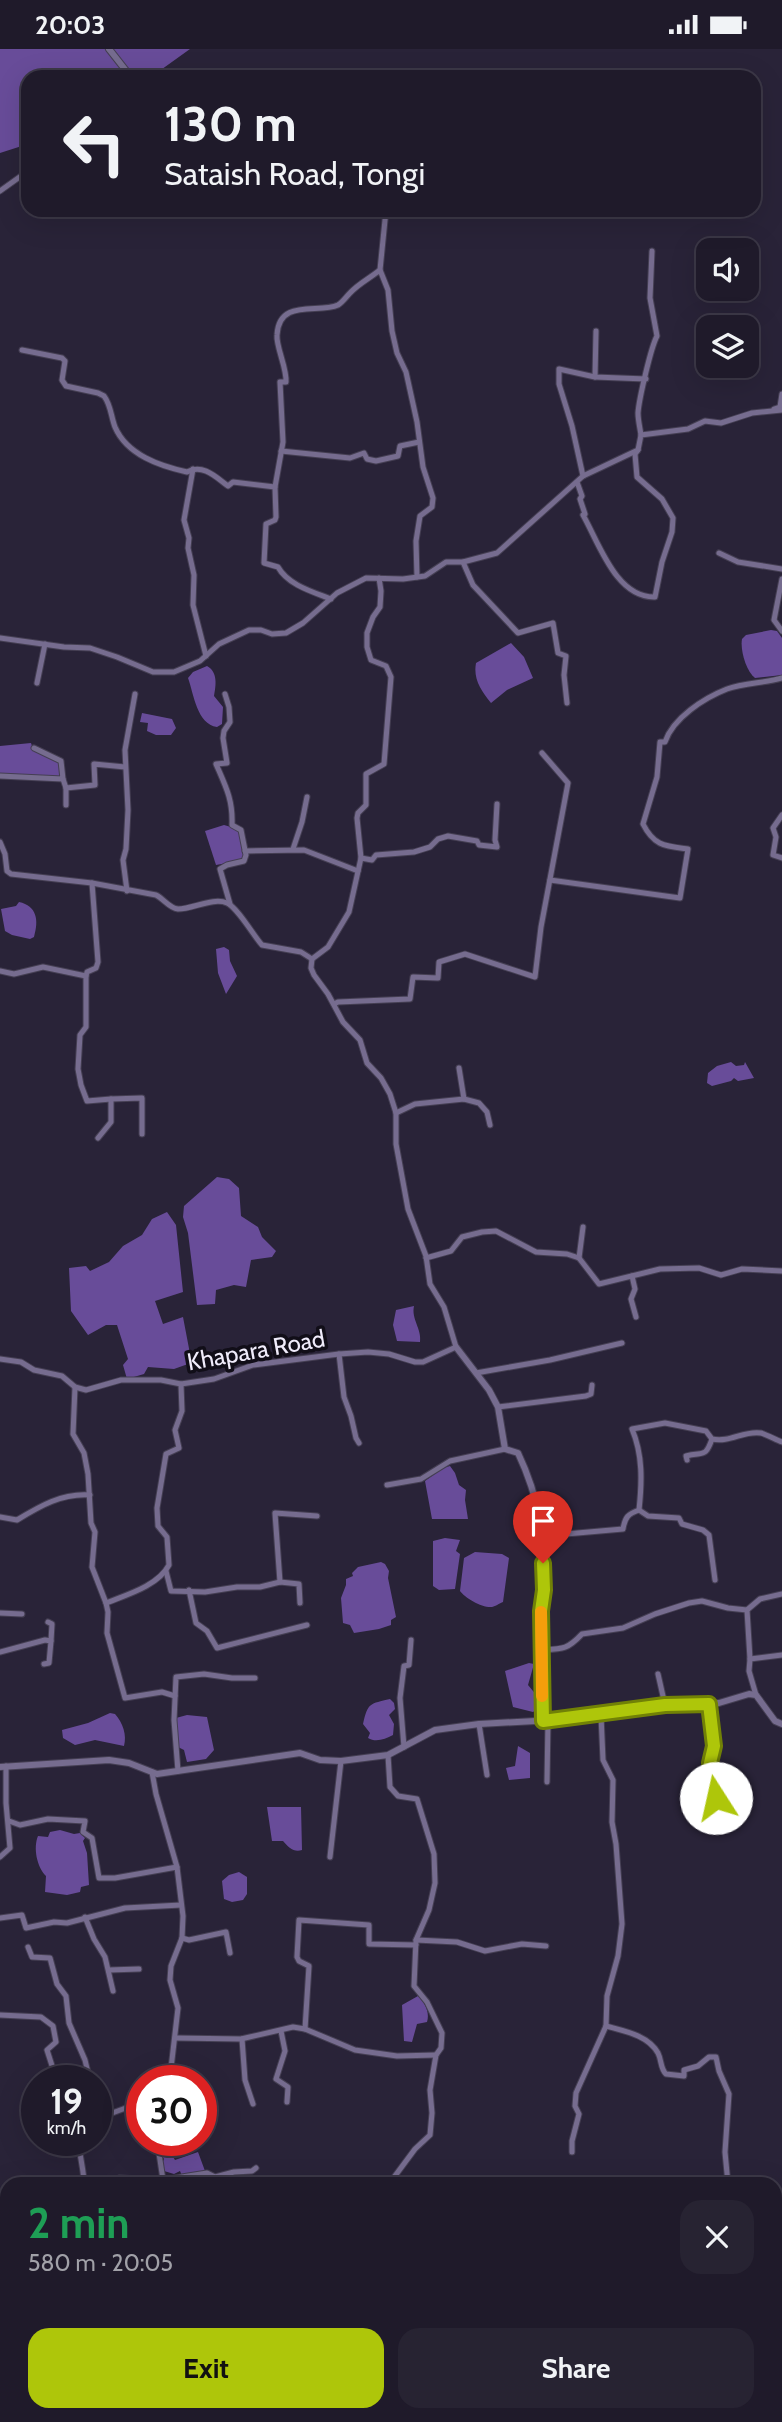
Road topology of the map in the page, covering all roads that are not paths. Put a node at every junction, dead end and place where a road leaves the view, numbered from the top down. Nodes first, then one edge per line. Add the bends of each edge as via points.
1 (109, 49) edge
2 (126, 70) edge
3 (21, 176) edge
4 (0, 191) edge
5 (385, 217) edge
6 (652, 251) dead end
7 (380, 270) junction
8 (596, 331) dead end
9 (22, 350) dead end
10 (595, 377) junction
11 (646, 379) junction
12 (782, 394) edge
13 (775, 409) junction
14 (782, 410) edge
15 (641, 435) junction
16 (419, 442) junction
17 (638, 450) junction
18 (281, 451) junction
19 (193, 469) junction
20 (583, 476) junction
21 (577, 482) junction
22 (275, 487) junction
23 (719, 553) dead end
24 (463, 562) junction
25 (782, 569) edge
26 (417, 577) junction
27 (379, 578) junction
28 (782, 579) edge
29 (331, 599) junction
30 (782, 631) edge
31 (0, 638) edge
32 (45, 643) junction
33 (206, 656) junction
34 (782, 678) edge
35 (37, 683) dead end
36 (135, 694) dead end
37 (225, 694) dead end
38 (567, 703) dead end
39 (34, 748) dead end
40 (542, 754) dead end
41 (125, 767) junction
42 (0, 776) edge
43 (63, 779) junction
44 (66, 788) junction
45 (307, 797) dead end
46 (497, 804) dead end
47 (66, 805) dead end
48 (782, 815) edge
49 (0, 842) edge
50 (293, 849) junction
51 (245, 851) junction
52 (361, 858) junction
53 (782, 858) edge
54 (358, 871) junction
55 (550, 880) junction
56 (92, 883) junction
57 (127, 891) junction
58 (230, 904) junction
59 (312, 959) junction
60 (0, 971) edge
61 (86, 976) junction
62 (334, 1004) junction
63 (459, 1068) dead end
64 (111, 1099) junction
65 (464, 1099) junction
66 (397, 1114) junction
67 (491, 1125) dead end
68 (142, 1134) dead end
69 (98, 1138) dead end
70 (583, 1227) dead end
71 (426, 1258) junction
72 (579, 1258) junction
73 (782, 1271) edge
74 (632, 1276) junction
75 (636, 1317) dead end
76 (622, 1343) dead end
77 (456, 1347) junction
78 (339, 1354) junction
79 (0, 1359) edge
80 (476, 1373) junction
81 (181, 1384) junction
82 (592, 1385) dead end
83 (75, 1387) junction
84 (498, 1407) junction
85 (712, 1439) junction
86 (782, 1442) edge
87 (359, 1443) dead end
88 (505, 1450) junction
89 (687, 1460) dead end
90 (387, 1485) dead end
91 (90, 1495) junction
92 (639, 1510) junction
93 (317, 1516) dead end
94 (0, 1517) edge
95 (543, 1537) junction
96 (166, 1571) junction
97 (715, 1580) dead end
98 (280, 1582) junction
99 (189, 1590) junction
100 (782, 1594) edge
101 (106, 1603) junction
102 (300, 1603) dead end
103 (747, 1610) junction
104 (0, 1613) edge
105 (22, 1613) dead end
106 (48, 1622) dead end
107 (307, 1625) dead end
108 (411, 1640) dead end
109 (51, 1641) junction
110 (541, 1650) junction
111 (0, 1651) edge
112 (782, 1655) edge
113 (750, 1659) junction
114 (44, 1664) dead end
115 (658, 1674) dead end
116 (255, 1678) dead end
117 (756, 1695) junction
118 (175, 1696) junction
119 (709, 1704) junction
120 (665, 1705) junction
121 (601, 1715) junction
122 (546, 1721) junction
123 (479, 1724) junction
124 (782, 1724) edge
125 (404, 1747) junction
126 (388, 1755) junction
127 (341, 1761) junction
128 (3, 1766) edge
129 (152, 1772) junction
130 (178, 1772) junction
131 (487, 1775) dead end
132 (547, 1782) dead end
133 (716, 1798) dead end
134 (9, 1821) junction
135 (0, 1857) edge
136 (330, 1857) dead end
137 (177, 1867) junction
138 (181, 1905) junction
139 (85, 1917) junction
140 (0, 1918) edge
141 (181, 1938) junction
142 (416, 1943) junction
143 (546, 1946) dead end
144 (28, 1947) dead end
145 (230, 1953) dead end
146 (109, 1969) junction
147 (139, 1969) dead end
148 (113, 1991) dead end
149 (0, 2015) edge
150 (607, 2026) junction
151 (305, 2029) junction
152 (281, 2031) junction
153 (176, 2038) junction
154 (242, 2039) junction
155 (436, 2055) junction
156 (52, 2065) edge
157 (86, 2065) edge
158 (172, 2065) edge
159 (287, 2102) dead end
160 (253, 2104) dead end
161 (572, 2152) dead end
162 (79, 2156) edge
163 (159, 2156) edge
164 (256, 2168) dead end
165 (84, 2177) edge
166 (163, 2177) edge
167 (187, 2177) edge
168 (215, 2177) edge
169 (215, 2177) edge
170 (394, 2177) edge
171 (727, 2177) edge

1 - 2 street
3 - 4 street
5 - 7 street
6 - 11 street via 650,298 657,336 650,348
7 - 16 street
7 - 18 street via 341,304 310,307 281,319 277,339 286,374 286,382 280,382
8 - 10 street
9 - 19 street via 62,358 66,386 104,396 130,450 168,467
10 - 11 street
10 - 20 street via 559,369
11 - 15 street via 638,414
12 - 13 street
13 - 14 street
13 - 15 street
15 - 17 street
16 - 18 street via 400,446 398,456 376,461 364,453 351,458
16 - 26 street via 433,498 432,507 419,516
17 - 20 street
17 - 21 street via 637,477 662,499 673,518 655,597 641,594 614,575 583,515
18 - 22 street
19 - 22 street via 220,477 228,486 233,482
19 - 33 street via 184,520 194,575 193,605
20 - 21 street
21 - 24 street via 497,553
22 - 29 street via 276,517 266,524 264,563
23 - 25 street via 738,562
24 - 26 street via 446,562
24 - 38 street via 472,585 518,633 553,623 558,653 566,656
26 - 27 street
27 - 29 street via 366,578
27 - 52 street via 380,607 370,624 367,647 371,660 388,669 390,701 384,764 366,774 366,805 356,818
28 - 30 street via 774,620
29 - 33 street via 286,633 249,630 219,644
31 - 32 street
32 - 33 street via 90,648 163,674 188,668
32 - 35 street
34 - 55 street via 729,688 695,707 669,731 665,742 660,742 657,777 643,824 649,836 663,846 688,849 680,898
36 - 41 street
37 - 51 street via 229,708 223,738 227,763 216,764 231,797 232,825 241,830
39 - 43 street via 61,761
40 - 55 street via 568,783
41 - 44 street via 94,764 95,785
41 - 57 street
42 - 43 street
43 - 44 street
44 - 47 street
45 - 50 street
46 - 52 street via 497,847 448,836 414,852
48 - 53 street via 774,828 773,855
49 - 56 street via 11,874
50 - 51 street
50 - 54 street
51 - 58 street via 244,861 220,869
52 - 54 street
54 - 59 street via 349,912 328,947
55 - 62 street via 535,977 465,954 439,962 438,978 413,977 410,999
56 - 57 street
56 - 61 street via 98,962
57 - 58 street via 156,895 179,909 221,901
58 - 59 street via 262,945 301,952
59 - 62 street via 311,968
60 - 61 street via 22,973 43,967
61 - 64 street via 86,1027 80,1035 78,1069 81,1085 87,1101
62 - 66 street via 360,1040 367,1063 381,1078
63 - 65 street
64 - 68 street via 142,1098
64 - 69 street via 111,1122
65 - 66 street via 415,1104
65 - 67 street via 479,1103
66 - 71 street via 396,1144 405,1196
70 - 72 street
71 - 72 street via 451,1251 462,1237 496,1231 536,1252
71 - 77 street via 430,1284 444,1307
72 - 74 street via 599,1284
73 - 74 street via 742,1269 721,1275 699,1268 668,1269
74 - 75 street
76 - 80 street
77 - 78 street, Khapara Road via 415,1362 389,1354
77 - 80 street
78 - 81 street, Khapara Road via 253,1365 214,1379
78 - 87 street via 344,1398
79 - 83 street via 62,1376
80 - 84 street
81 - 83 street, Khapara Road via 121,1380 86,1390
81 - 96 street via 182,1411 175,1430 179,1448 166,1454 157,1508 158,1526 167,1537 170,1558
82 - 84 street via 586,1396
83 - 91 street via 73,1434 84,1453
84 - 88 street
85 - 86 street via 722,1442 761,1433
85 - 89 street via 708,1451 686,1455
85 - 92 street via 706,1430 664,1423 632,1429 640,1454
88 - 90 street via 450,1461 421,1479
88 - 95 street via 518,1453 523,1464
91 - 94 street via 73,1493 17,1520
91 - 101 street via 95,1531 92,1567
92 - 95 street via 629,1513 623,1529
92 - 97 street via 648,1516 679,1518 682,1524 709,1535
93 - 98 street via 275,1513
95 - 110 street
96 - 99 street via 169,1590
96 - 101 street
98 - 99 street
98 - 102 street via 299,1584
99 - 107 street via 196,1623 217,1648
100 - 103 street via 760,1599
101 - 118 street via 107,1633 125,1698 162,1692
103 - 110 street via 702,1601 689,1603 623,1629 582,1634 564,1649
103 - 113 street
104 - 105 street
106 - 109 street via 52,1624
108 - 125 street via 401,1698
109 - 111 street
109 - 114 street via 51,1660
110 - 122 street
112 - 113 street
113 - 117 street
115 - 120 street
116 - 118 street via 176,1677
117 - 119 street
117 - 124 street
118 - 130 street
119 - 120 street
119 - 133 street
120 - 121 street
121 - 122 street
121 - 150 street via 603,1760 613,1780 612,1822 622,1914 618,1956 607,1996
122 - 123 street
122 - 132 street
123 - 125 street via 435,1730
123 - 131 street
125 - 126 street
126 - 127 street
126 - 142 street via 390,1787 398,1796 417,1799 434,1853 433,1897
127 - 130 street via 300,1753
127 - 136 street
128 - 129 street via 109,1760
128 - 134 street
129 - 130 street
129 - 137 street
134 - 135 street via 10,1848
134 - 137 street via 20,1825 48,1819 85,1821 83,1832 92,1838 99,1878
137 - 138 street
138 - 139 street via 125,1908
138 - 141 street
139 - 140 street via 26,1928 22,1915
139 - 146 street
141 - 145 street via 226,1932
141 - 153 street via 170,1980 178,2008
142 - 143 street via 457,1941 485,1951 522,1944
142 - 151 street via 369,1944 369,1925 299,1920 297,1958 309,1966
142 - 155 street via 414,1986 442,2033
144 - 157 street via 32,1957 50,1958 57,1985 68,2000 69,2023
146 - 147 street
146 - 148 street
149 - 156 street via 41,2017 52,2026 55,2042 47,2050
150 - 161 street via 576,2093 579,2113
150 - 171 street via 648,2042 659,2054 666,2074 684,2076 684,2070 716,2057 729,2094
151 - 152 street
151 - 155 street via 355,2050 410,2057
152 - 154 street
152 - 159 street via 285,2051 276,2079 288,2087
153 - 154 street
153 - 158 street
154 - 160 street via 245,2080
155 - 170 street via 430,2135
162 - 165 street
163 - 166 street
164 - 169 street
167 - 168 street via 207,2173

